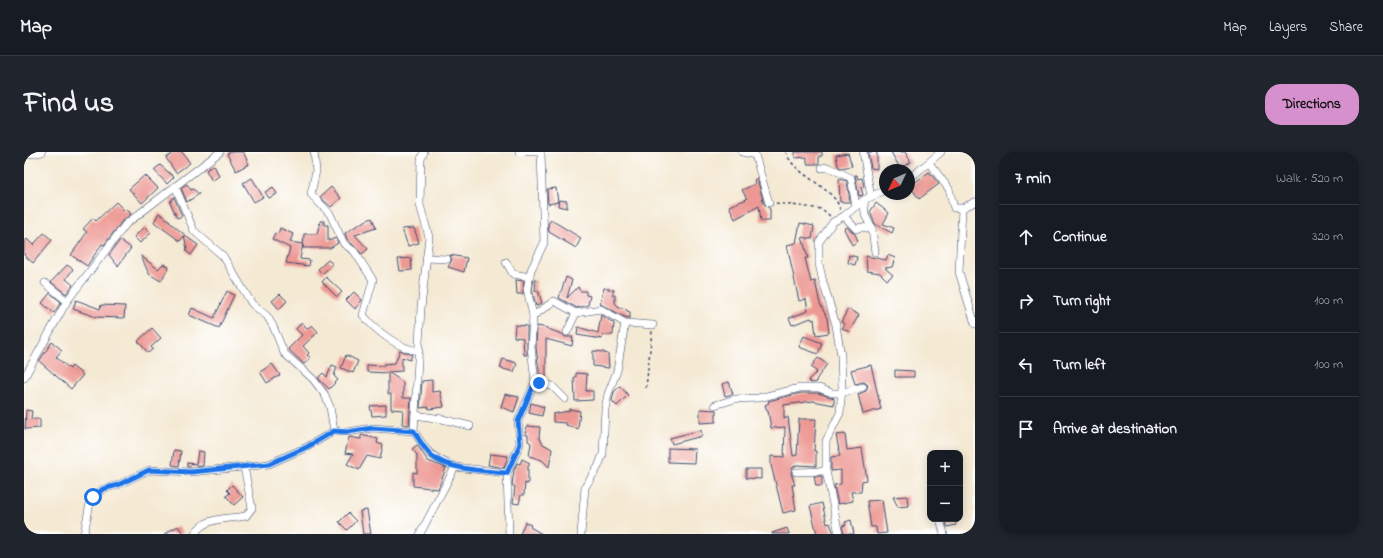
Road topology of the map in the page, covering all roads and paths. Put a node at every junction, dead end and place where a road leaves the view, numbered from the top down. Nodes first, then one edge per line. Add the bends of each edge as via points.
1 (42, 152) edge
2 (220, 152) edge
3 (314, 152) edge
4 (424, 152) edge
5 (519, 152) edge
6 (541, 152) edge
7 (742, 152) edge
8 (786, 152) edge
9 (863, 152) edge
10 (941, 152) edge
11 (24, 155) edge
12 (929, 163) junction
13 (822, 168) dead end
14 (915, 174) edge
15 (175, 186) junction
16 (879, 193) edge
17 (868, 198) junction
18 (975, 202) edge
19 (769, 203) joint
20 (856, 206) junction
21 (962, 208) junction
22 (840, 218) junction
23 (872, 229) junction
24 (875, 252) dead end
25 (426, 258) junction
26 (447, 259) dead end
27 (506, 262) dead end
28 (530, 277) junction
29 (45, 283) dead end
30 (67, 301) junction
31 (576, 313) junction
32 (533, 316) junction
33 (625, 323) junction
34 (975, 324) edge
35 (653, 325) joint
36 (567, 332) dead end
37 (419, 351) junction
38 (24, 378) edge
39 (535, 382) junction
40 (863, 387) dead end
41 (646, 388) dead end
42 (841, 393) junction
43 (565, 399) dead end
44 (715, 405) dead end
45 (416, 415) junction
46 (470, 426) dead end
47 (334, 431) junction
48 (414, 431) junction
49 (244, 466) junction
50 (455, 467) junction
51 (826, 471) junction
52 (796, 472) dead end
53 (507, 473) junction
54 (941, 522) edge
55 (84, 534) edge
56 (195, 534) edge
57 (420, 534) edge
58 (509, 534) edge
59 (581, 534) edge
60 (839, 534) edge
61 (944, 534) edge

1 - 11 street
2 - 15 street
3 - 37 street via 316,171 311,194 330,214 344,244 354,251 373,280 363,315 372,325 409,350
4 - 25 street via 421,159 420,205 429,237
5 - 6 street
6 - 28 street via 544,243
7 - 19 street via 755,155
8 - 22 path via 797,169 818,182 838,205
9 - 17 street
10 - 12 street
12 - 14 street
12 - 21 street via 949,189 954,208
13 - 20 street via 828,167 851,178
15 - 30 street via 126,224
15 - 47 street via 194,231 223,256 252,304 267,316 284,354 313,379 325,395
16 - 17 street
17 - 20 street
17 - 23 street via 865,215
18 - 21 street
19 - 22 path via 822,209
20 - 22 street
21 - 34 street via 959,272
22 - 23 street via 856,229
22 - 42 street via 819,242 819,264 836,325 841,356
23 - 24 street
25 - 26 street
25 - 37 street
27 - 28 street via 513,274
28 - 32 street via 527,289
29 - 30 street
30 - 38 street
31 - 32 street via 554,302
31 - 33 street via 601,309
31 - 36 street
32 - 39 street via 531,347
33 - 35 street
33 - 59 street via 617,372 605,409 603,454 585,487
35 - 41 path
37 - 45 street
39 - 43 street via 552,386
39 - 53 street via 518,421 520,444
40 - 42 street
42 - 44 street via 819,388 800,388
42 - 51 street via 840,413 826,441
45 - 46 street
45 - 48 street
47 - 48 street via 348,432 372,428
47 - 49 street via 307,447 269,464
48 - 50 street via 433,457
49 - 55 street via 191,472 149,470 118,485 103,489 93,497 90,504
49 - 56 street via 252,508 249,514 208,522 199,526
50 - 53 street
50 - 57 street
51 - 52 street
51 - 60 street
53 - 58 street
54 - 61 street

